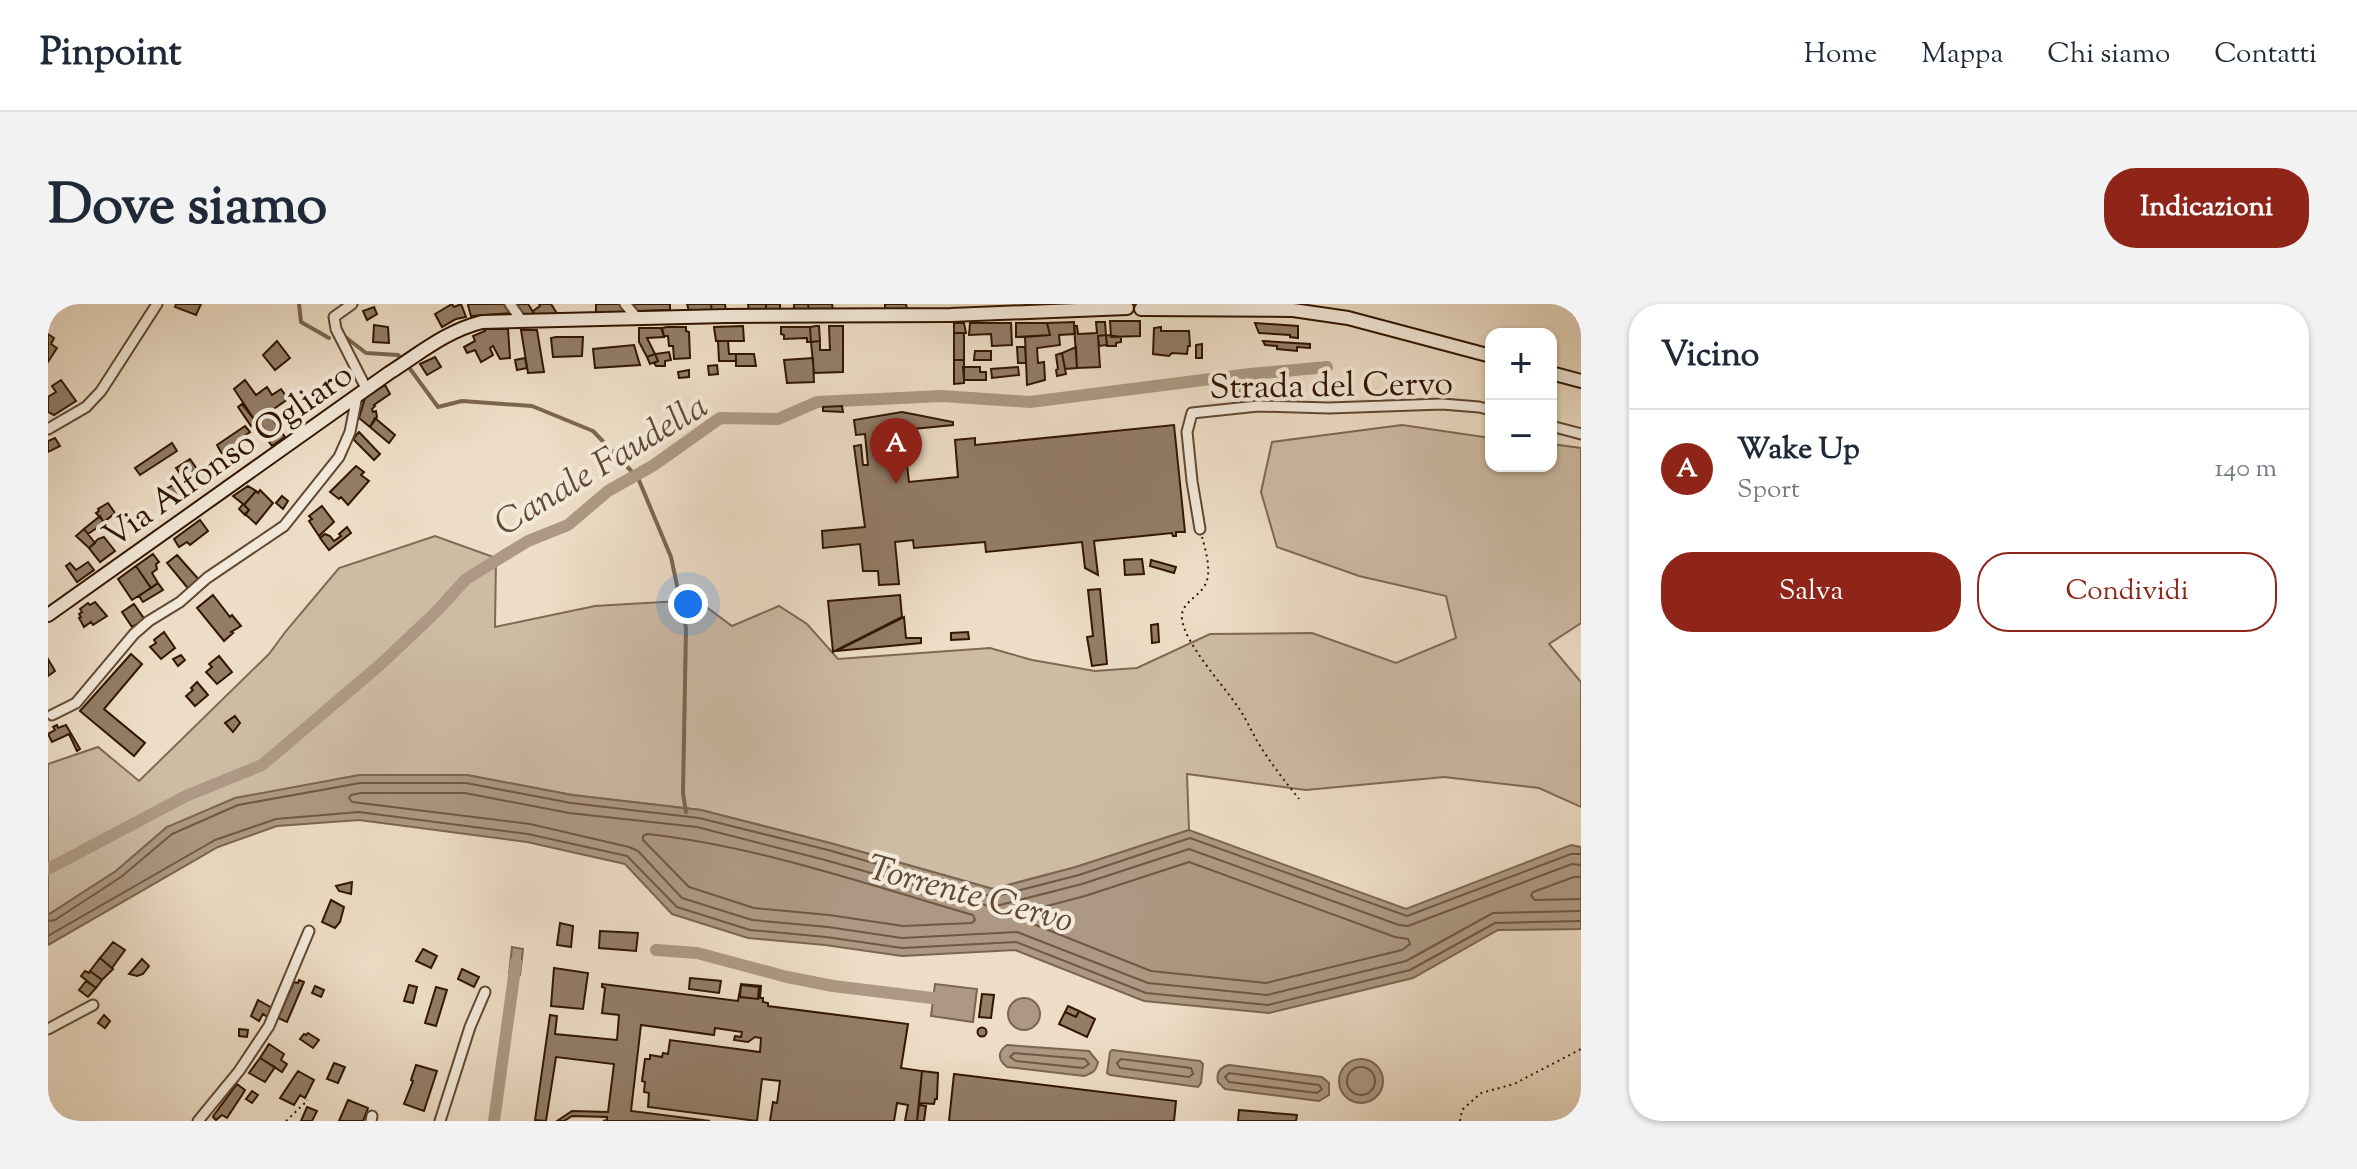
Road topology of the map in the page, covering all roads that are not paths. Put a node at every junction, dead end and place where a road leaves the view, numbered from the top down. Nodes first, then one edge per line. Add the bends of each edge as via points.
1 (157, 304) edge
2 (352, 304) edge
3 (510, 304) edge
4 (625, 304) edge
5 (1134, 306) edge
6 (1022, 308) edge
7 (637, 318) junction
8 (522, 321) junction
9 (1485, 354) edge
10 (1557, 375) edge
11 (1581, 381) edge
12 (362, 393) junction
13 (1485, 409) edge
14 (1557, 428) edge
15 (48, 429) edge
16 (1581, 434) edge
17 (1200, 529) road end
18 (48, 615) edge
19 (52, 715) dead end
20 (309, 931) dead end
21 (485, 992) dead end
22 (93, 1005) dead end
23 (48, 1029) edge
24 (198, 1121) edge
25 (440, 1121) edge

1 - 15 street via 101,391 86,407
2 - 12 street via 334,317
3 - 8 street
4 - 7 street
5 - 6 main road
5 - 9 main road via 1293,310 1348,318
6 - 7 main road
7 - 8 main road
8 - 12 main road, Via Alfonso Ogliaro via 465,326
10 - 11 main road
12 - 18 main road, Via Alfonso Ogliaro
12 - 19 street via 339,457 284,526 149,621 76,703
13 - 17 street, Strada del Cervo via 1442,404 1258,406 1192,413 1187,432
14 - 16 street
20 - 24 street via 269,1026
21 - 25 street
22 - 23 street

